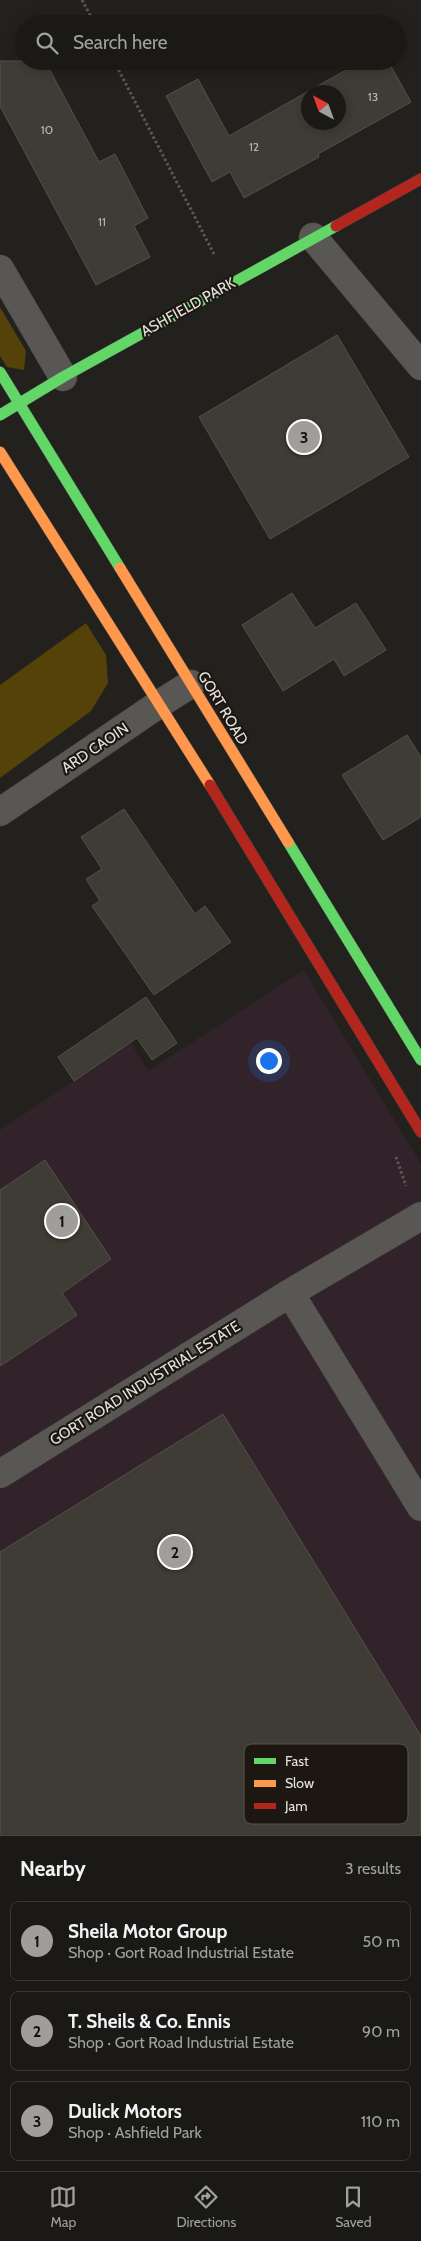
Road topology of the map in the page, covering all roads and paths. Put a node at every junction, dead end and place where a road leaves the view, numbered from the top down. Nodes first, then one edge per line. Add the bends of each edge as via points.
1 (82, 0) edge
2 (90, 15) edge
3 (119, 70) edge
4 (421, 179) edge
5 (313, 237) junction
6 (0, 270) edge
7 (230, 284) junction
8 (421, 366) edge
9 (0, 372) edge
10 (63, 377) junction
11 (19, 403) junction
12 (0, 415) edge
13 (0, 452) edge
14 (191, 684) junction
15 (159, 704) junction
16 (0, 812) edge
17 (421, 1060) edge
18 (421, 1132) edge
19 (421, 1216) edge
20 (290, 1292) junction
21 (0, 1474) edge
22 (421, 1507) edge

1 - 2 path
3 - 7 path
4 - 5 main road, ASHFIELD PARK
5 - 7 main road, ASHFIELD PARK
5 - 8 street
6 - 10 street
7 - 10 main road, ASHFIELD PARK
9 - 11 main road, GORT ROAD
10 - 11 main road, ASHFIELD PARK
11 - 12 main road, ASHFIELD PARK
11 - 14 main road, GORT ROAD
13 - 15 main road
14 - 15 street, ARD CAOIN
14 - 17 main road, GORT ROAD
15 - 16 street, ARD CAOIN
15 - 18 main road
19 - 20 street, GORT ROAD INDUSTRIAL ESTATE
20 - 21 street, GORT ROAD INDUSTRIAL ESTATE
20 - 22 street

